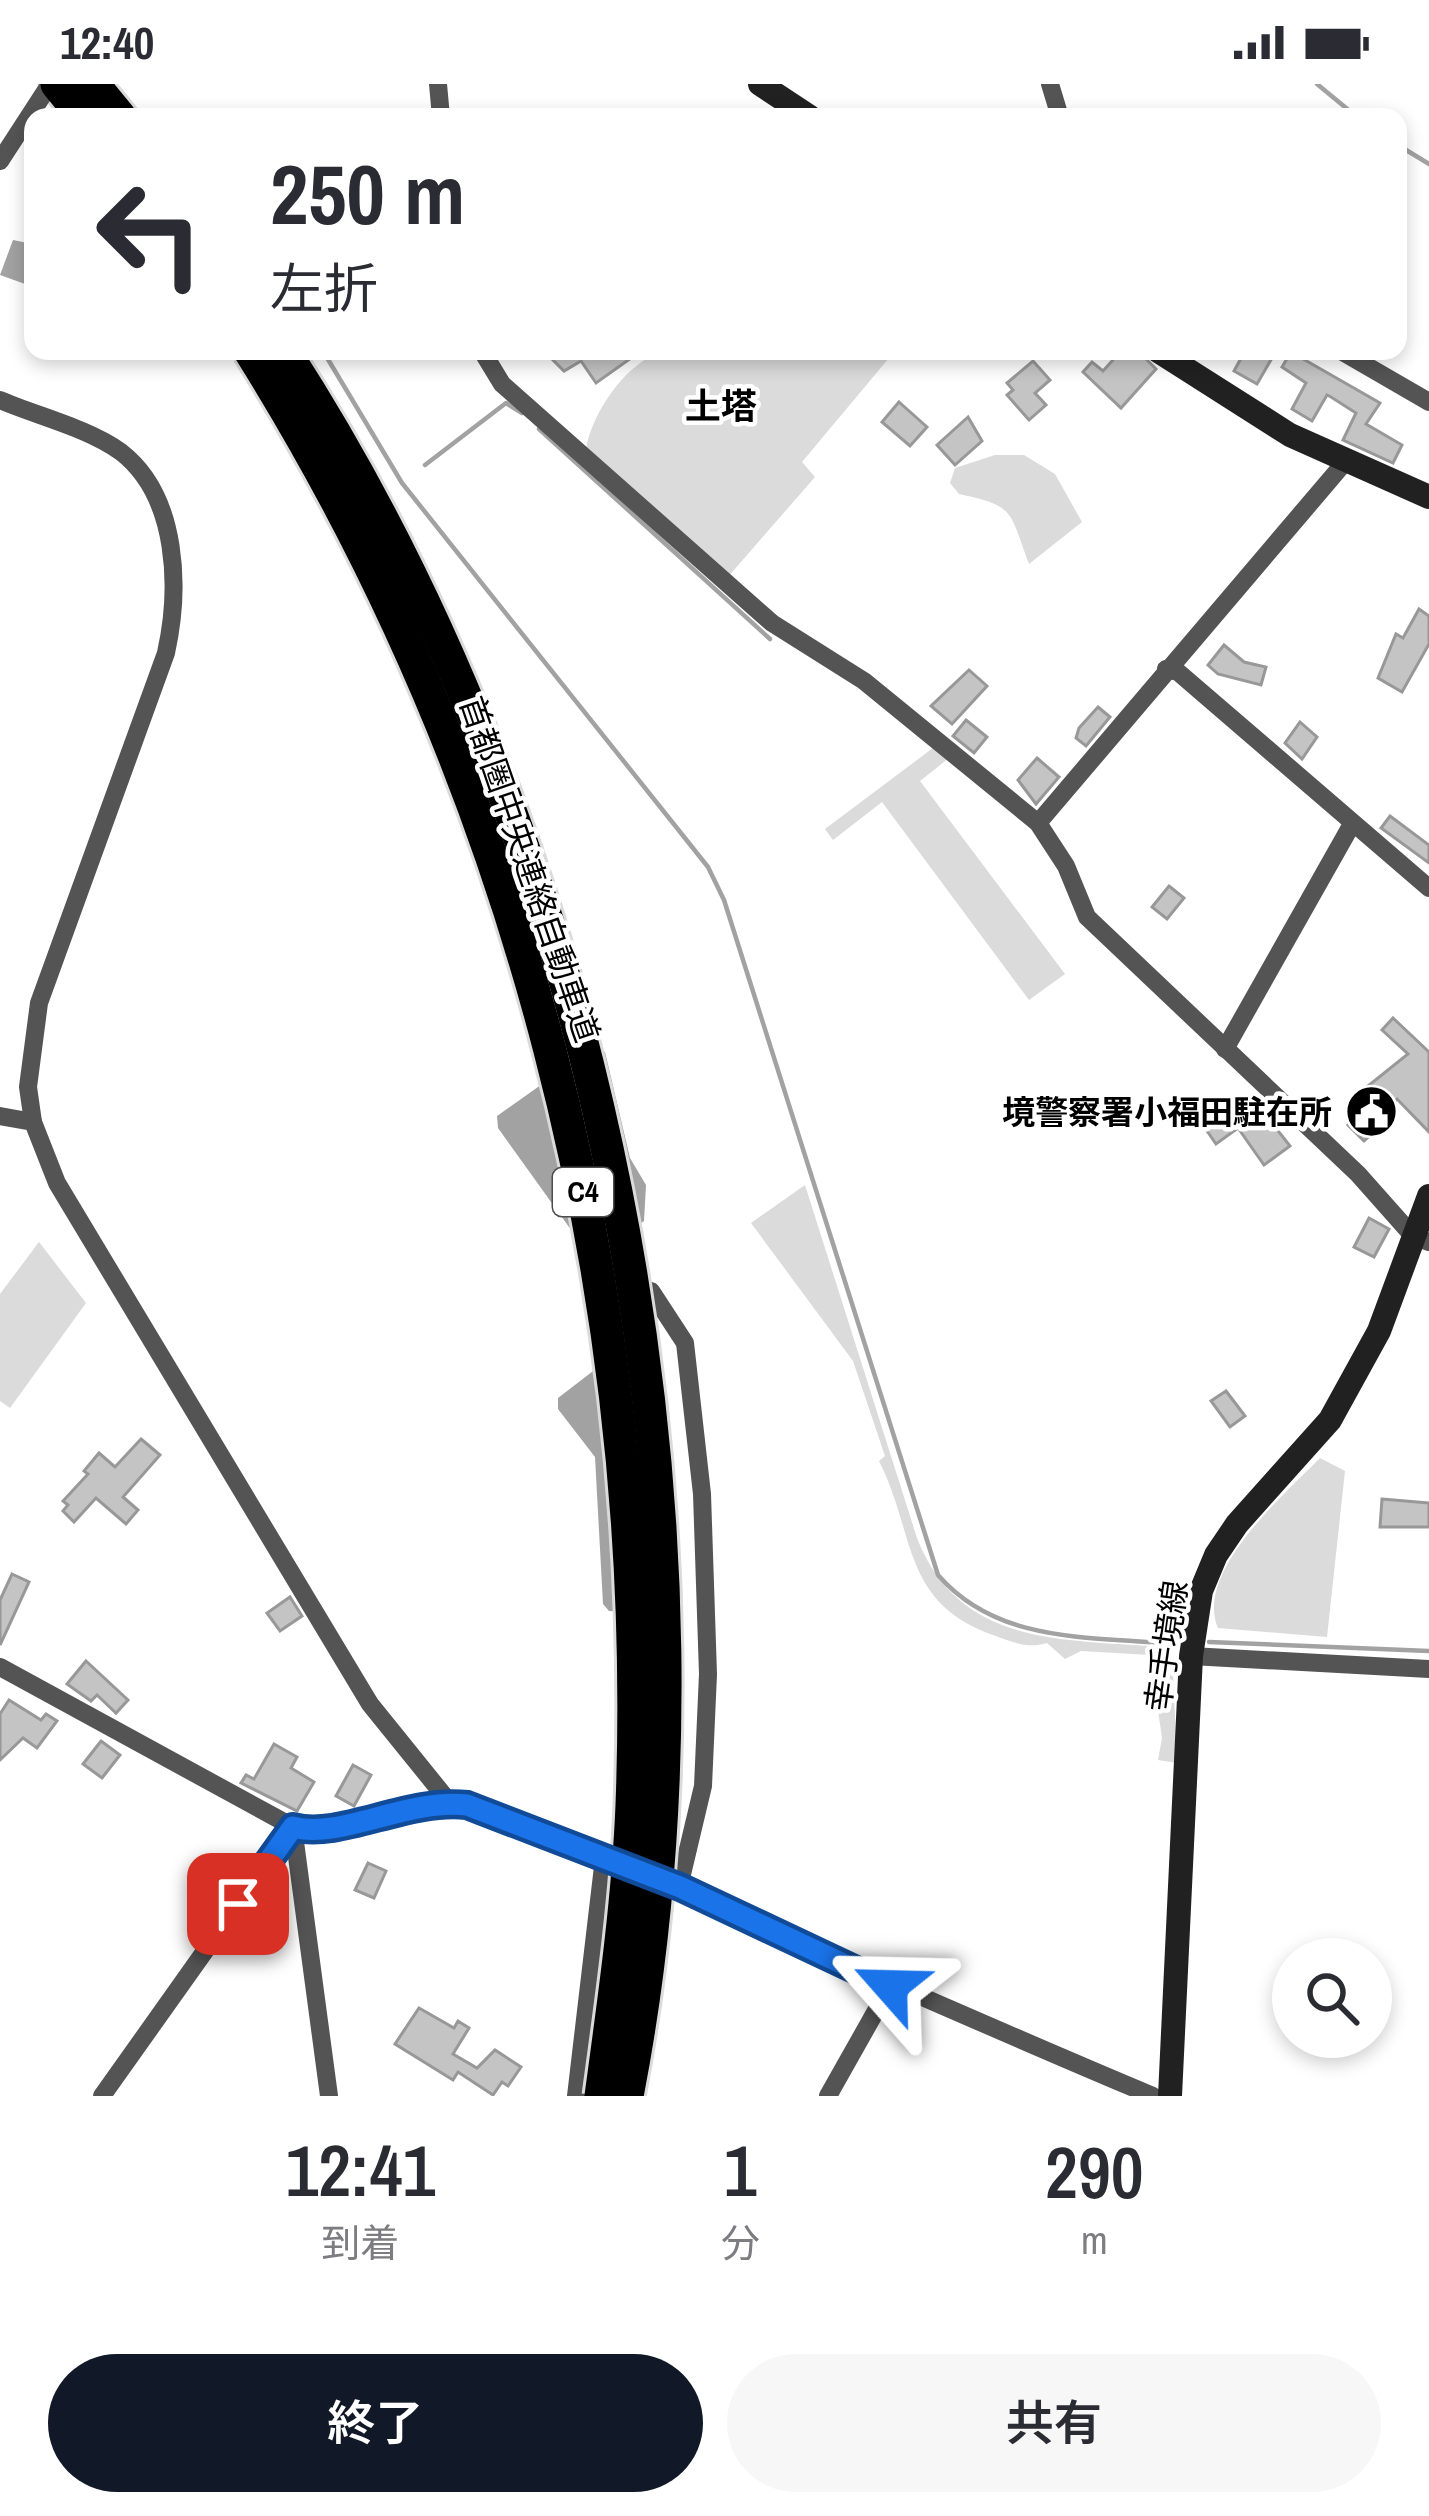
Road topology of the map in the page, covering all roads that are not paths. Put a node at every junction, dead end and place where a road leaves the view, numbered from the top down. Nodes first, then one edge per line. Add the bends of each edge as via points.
1 (53, 84) edge
2 (93, 84) edge
3 (760, 84) edge
4 (76, 108) edge
5 (113, 108) edge
6 (796, 108) edge
7 (24, 126) edge
8 (0, 161) edge
9 (255, 360) edge
10 (289, 360) edge
11 (487, 360) edge
12 (1172, 360) edge
13 (1357, 360) edge
14 (0, 400) edge
15 (1429, 402) edge
16 (1345, 462) junction
17 (1429, 497) edge
18 (716, 577) junction
19 (699, 589) dead end
20 (1166, 669) junction
21 (1038, 823) junction
22 (1352, 824) junction
23 (1429, 888) edge
24 (1226, 1049) junction
25 (0, 1116) edge
26 (33, 1122) junction
27 (1429, 1196) edge
28 (1421, 1239) edge
29 (651, 1292) dead end
30 (1191, 1656) junction
31 (0, 1667) edge
32 (1429, 1670) edge
33 (450, 1803) junction
34 (293, 1827) junction
35 (604, 1858) junction
36 (680, 1887) junction
37 (890, 1986) junction
38 (102, 2096) edge
39 (329, 2096) edge
40 (577, 2096) edge
41 (601, 2096) edge
42 (627, 2096) edge
43 (828, 2096) edge
44 (1153, 2096) edge
45 (1170, 2096) edge

1 - 4 highway
2 - 5 highway
3 - 6 main road
7 - 8 street
9 - 41 highway, 首都圏中央連絡自動車道 / C4, bridge via 373,568 469,793 560,1082 590,1225 628,1515 634,1680 632,1809
10 - 42 highway, 首都圏中央連絡自動車道 / C4, bridge via 400,556 499,781 548,918 620,1217 645,1373 662,1645 650,1933
11 - 18 street via 502,384
12 - 16 main road
13 - 15 street
14 - 26 street via 119,451 136,467 175,571 166,653 39,1004 28,1087
16 - 17 main road
16 - 20 street
18 - 19 street
18 - 21 street via 864,681
20 - 21 street
20 - 22 street
21 - 24 street via 1087,916
22 - 23 street
22 - 24 street
24 - 28 street
25 - 26 street
26 - 33 street via 57,1183 370,1704
27 - 28 main road, 幸手境線
28 - 30 main road, 幸手境線 via 1330,1420 1216,1556
29 - 36 street via 685,1343 702,1494 704,1786
30 - 32 street
30 - 45 main road, 幸手境線
31 - 34 street
33 - 34 street via 319,1830
33 - 35 street
34 - 38 street
34 - 39 street
35 - 36 street
35 - 40 street
36 - 37 street
37 - 43 street
37 - 44 street

